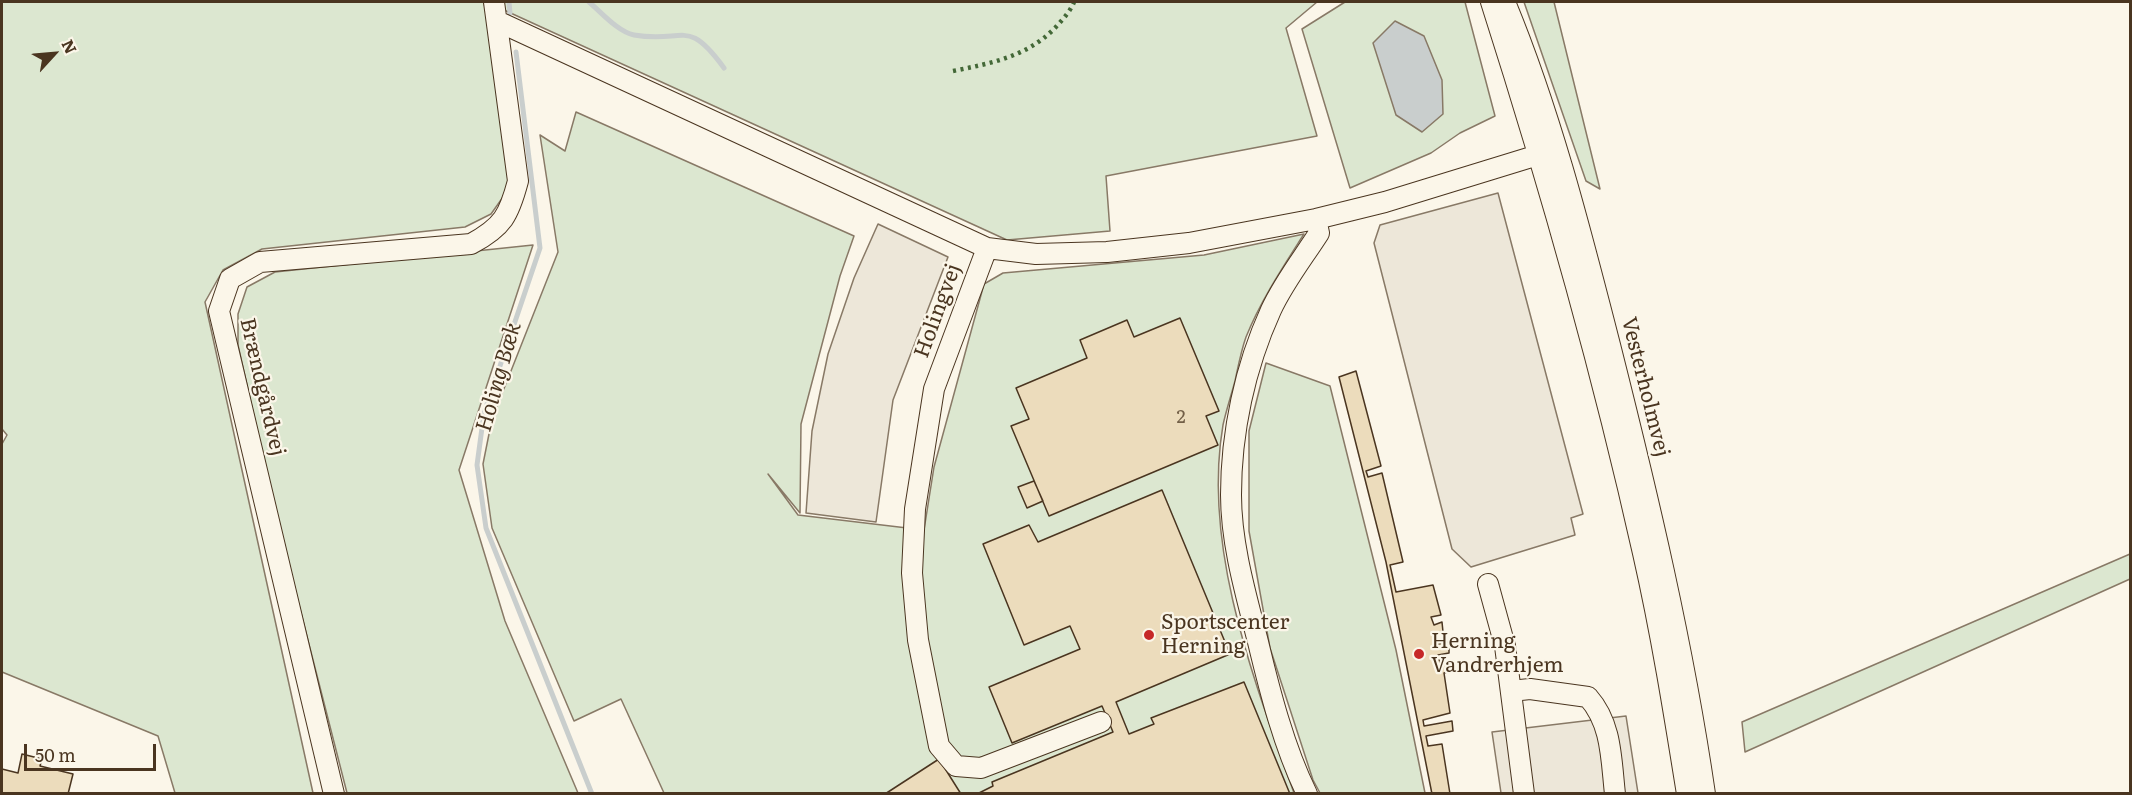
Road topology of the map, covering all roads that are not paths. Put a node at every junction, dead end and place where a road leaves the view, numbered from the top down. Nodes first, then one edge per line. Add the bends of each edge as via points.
1 (494, 2) edge
2 (1491, 2) edge
3 (1505, 2) edge
4 (497, 21) junction
5 (1548, 152) junction
6 (1316, 219) junction
7 (987, 248) junction
8 (1488, 584) dead end
9 (1511, 691) junction
10 (1101, 722) dead end
11 (334, 794) edge
12 (1307, 794) edge
13 (1524, 794) edge
14 (1615, 794) edge
15 (1687, 794) edge
16 (1705, 794) edge

1 - 4 street, Brændgårdvej
2 - 5 street, Vesterholmvej
3 - 5 street, Vesterholmvej via 1541,97
4 - 7 street, Holingvej
4 - 11 street, Brændgårdvej via 518,181 511,209 491,233 471,244 260,262 230,279 219,311
5 - 6 street
5 - 15 street, Vesterholmvej via 1643,554
5 - 16 street, Vesterholmvej via 1599,300 1650,505 1675,616
6 - 7 street via 1190,243 1107,252 1036,254
6 - 12 street via 1319,233 1271,310 1250,368 1235,428 1231,496 1239,565 1261,656
7 - 10 street, Holingvej via 934,389 915,509 912,573 918,640 939,746 956,766 981,768
8 - 9 street via 1504,638
9 - 13 street
9 - 14 street via 1530,689 1588,697 1600,710 1607,727

